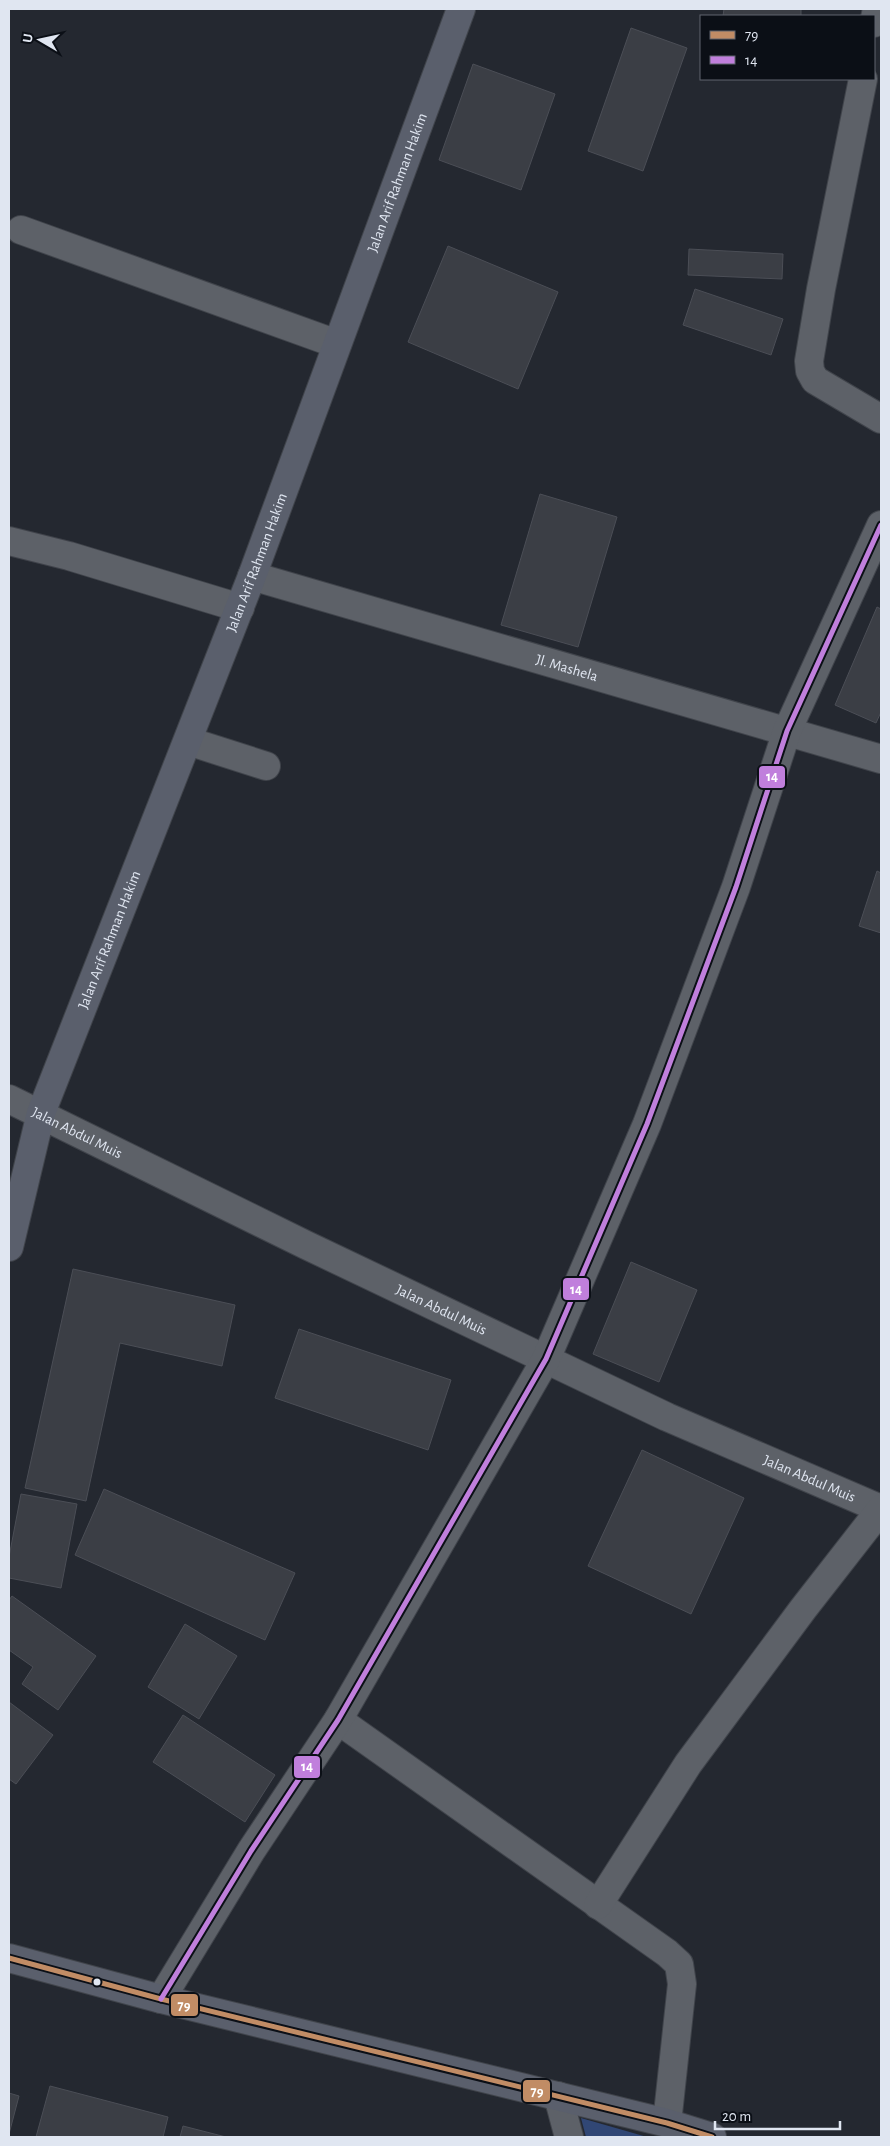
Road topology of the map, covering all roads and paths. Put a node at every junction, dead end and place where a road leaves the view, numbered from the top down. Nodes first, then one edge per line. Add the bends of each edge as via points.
1 (461, 9) edge
2 (863, 80) edge
3 (21, 230) dead end
4 (337, 344) junction
5 (881, 419) edge
6 (881, 525) edge
7 (9, 542) edge
8 (252, 576) junction
9 (240, 608) junction
10 (787, 731) junction
11 (188, 741) junction
12 (881, 759) edge
13 (266, 766) dead end
14 (9, 1098) edge
15 (41, 1113) junction
16 (9, 1247) edge
17 (546, 1359) junction
18 (881, 1509) edge
19 (338, 1720) junction
20 (598, 1905) junction
21 (9, 1958) edge
22 (161, 1999) junction
23 (558, 2096) junction
24 (667, 2123) junction
25 (568, 2137) edge
26 (712, 2137) edge

1 - 4 main road, Jalan Arif Rahman Hakim
2 - 5 street via 809,361 814,380
3 - 4 street
4 - 8 main road, Jalan Arif Rahman Hakim
6 - 10 street
7 - 9 street via 69,556
8 - 9 main road, Jalan Arif Rahman Hakim
8 - 10 street, Jl. Mashela
9 - 11 main road, Jalan Arif Rahman Hakim
10 - 12 street, Jl. Mashela
10 - 17 street via 736,887 650,1115
11 - 13 street
11 - 15 main road, Jalan Arif Rahman Hakim
14 - 15 street, Jalan Abdul Muis
15 - 16 main road, Jalan Arif Rahman Hakim
15 - 17 street, Jalan Abdul Muis via 306,1245
17 - 18 street, Jalan Abdul Muis via 667,1417
17 - 19 street
18 - 20 street via 688,1764
19 - 20 street
19 - 22 street via 251,1850
20 - 24 street via 678,1964 682,1984
21 - 22 main road
22 - 23 main road
23 - 24 main road
23 - 25 street
24 - 26 main road

